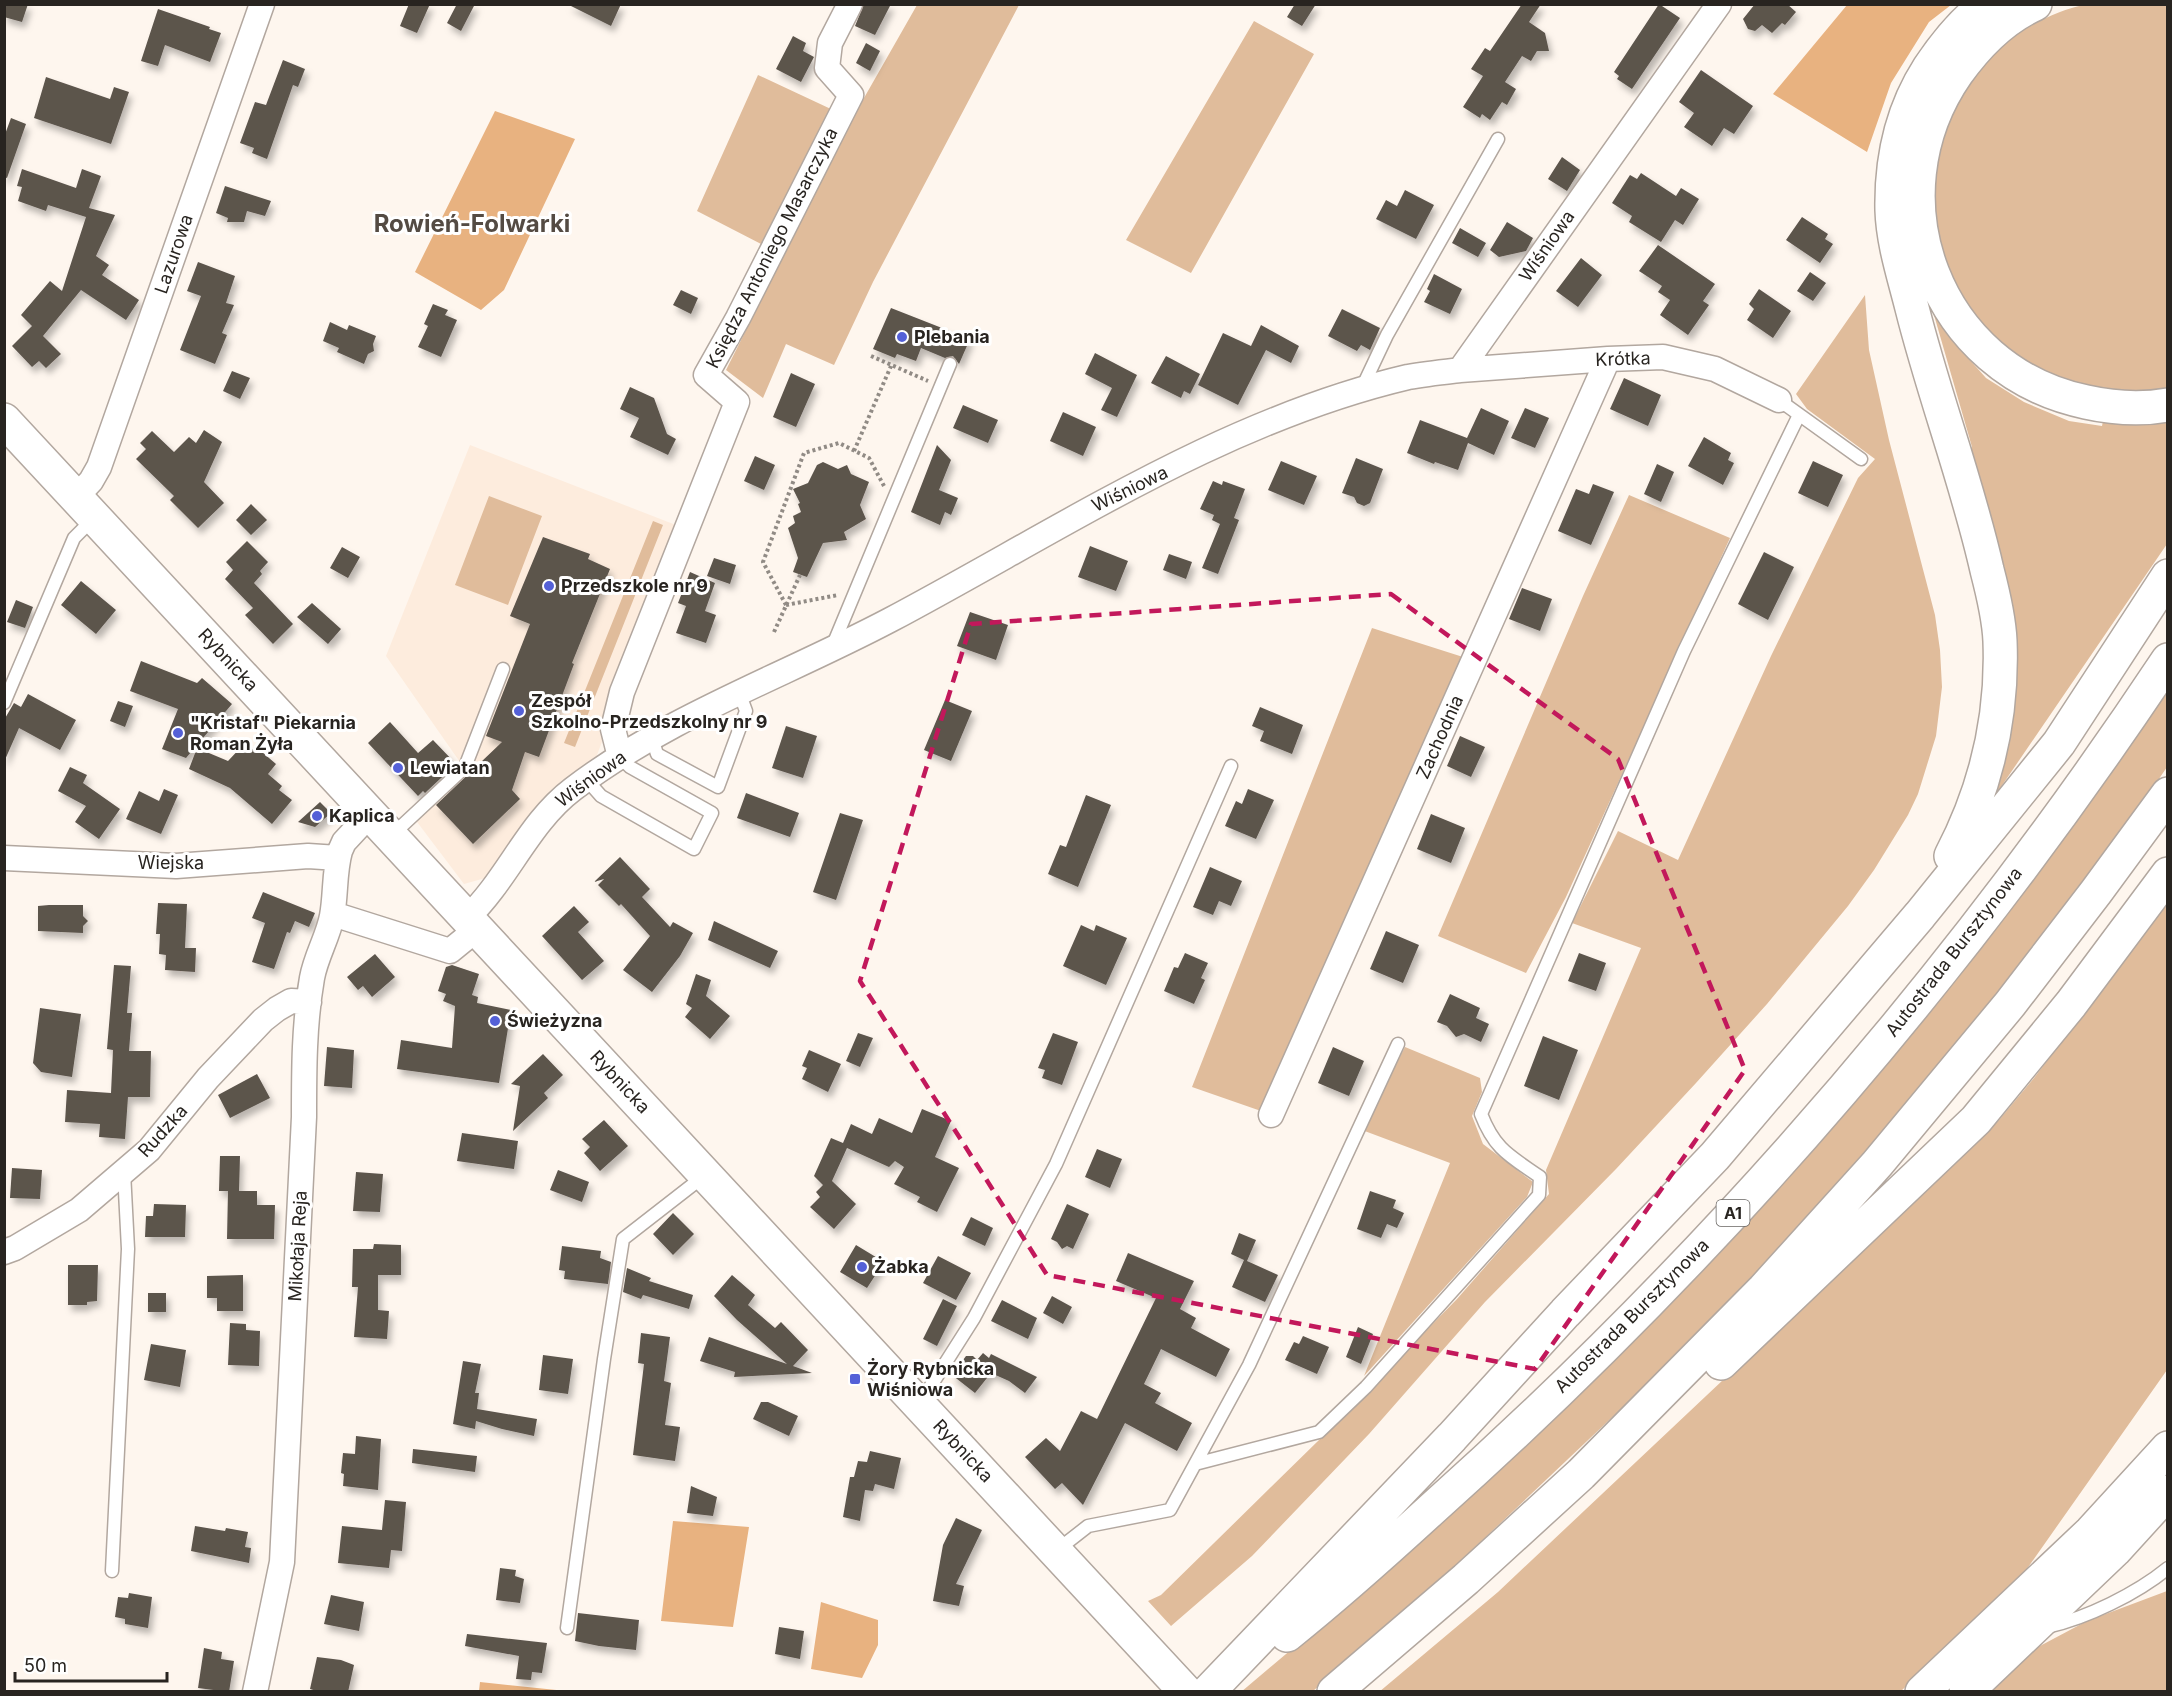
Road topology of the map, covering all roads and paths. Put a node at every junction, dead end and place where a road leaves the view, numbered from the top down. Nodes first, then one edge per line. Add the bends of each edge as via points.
1 (262, 4) edge
2 (850, 4) edge
3 (1719, 4) edge
4 (1987, 4) edge
5 (2036, 4) edge
6 (1498, 139) dead end
7 (871, 356) dead end
8 (1608, 359) junction
9 (950, 364) dead end
10 (891, 366) junction
11 (1460, 370) junction
12 (941, 386) junction
13 (1361, 391) junction
14 (1779, 400) joint
15 (2168, 405) edge
16 (1799, 415) junction
17 (4, 420) edge
18 (854, 451) junction
19 (1861, 459) dead end
20 (892, 502) junction
21 (86, 507) junction
22 (800, 575) dead end
23 (2168, 576) edge
24 (855, 591) junction
25 (786, 605) junction
26 (774, 632) dead end
27 (831, 649) junction
28 (2168, 660) edge
29 (502, 669) dead end
30 (739, 692) junction
31 (4, 703) edge
32 (652, 738) junction
33 (620, 757) junction
34 (1231, 766) dead end
35 (586, 779) junction
36 (2168, 794) edge
37 (380, 825) junction
38 (4, 858) edge
39 (338, 858) junction
40 (2168, 874) edge
41 (333, 914) junction
42 (1920, 915) junction
43 (472, 924) junction
44 (309, 1002) junction
45 (1398, 1044) dead end
46 (1271, 1115) dead end
47 (124, 1171) junction
48 (705, 1175) junction
49 (4, 1252) edge
50 (919, 1404) junction
51 (2168, 1448) edge
52 (1195, 1464) junction
53 (1581, 1474) junction
54 (2168, 1492) edge
55 (1056, 1551) junction
56 (2168, 1568) edge
57 (112, 1571) dead end
58 (567, 1628) dead end
59 (2032, 1630) junction
60 (255, 1692) edge
61 (1186, 1692) edge
62 (1208, 1692) edge
63 (1218, 1692) edge
64 (1334, 1692) edge
65 (1922, 1692) edge
66 (1966, 1692) edge

1 - 21 street, Lazurowa via 91,481
2 - 33 street, Księdza Antoniego Masarczyka via 830,43 827,68 851,95 706,375 737,402 622,692 613,729
3 - 11 street, Wiśniowa
4 - 42 main road via 1945,44 1919,84 1901,128 1893,168 1892,212 1897,251 1979,535 2000,640 1997,725 1985,773 1965,829
5 - 15 main road via 1993,32 1967,58 1943,93 1918,171 1917,212 1924,246 1938,288 1960,322 1990,355 2027,382 2064,398 2111,408
6 - 13 lane via 1387,335
7 - 10 path
8 - 11 street, Krótka
8 - 14 street, Krótka via 1663,357 1715,369
8 - 46 street, Zachodnia
9 - 12 lane
10 - 12 path
10 - 18 path
11 - 13 street, Wiśniowa via 1410,377
12 - 20 lane
13 - 27 street, Wiśniowa via 1316,404 1107,499
14 - 16 lane
16 - 19 lane
16 - 52 lane via 1684,651 1481,1114 1489,1135 1506,1153 1540,1177 1539,1195 1366,1387 1319,1432
17 - 21 main road, Rybnicka
18 - 20 path via 869,458
18 - 25 path via 839,443 804,453 763,562
20 - 24 lane
21 - 31 lane
21 - 37 main road, Rybnicka
22 - 25 path
23 - 42 main road via 2059,743
24 - 25 path
24 - 27 lane
25 - 26 path
27 - 30 street, Wiśniowa
28 - 63 main road, Autostrada Bursztynowa / A1 via 2109,748 1941,973 1734,1213 1498,1450
29 - 37 lane via 465,767
30 - 32 street, Wiśniowa
30 - 32 lane via 746,711 718,786 657,754
32 - 33 street, Wiśniowa
33 - 35 street, Wiśniowa
33 - 35 lane via 630,767 712,813 694,849 601,796
34 - 50 lane via 1056,1164 974,1318
35 - 43 street, Wiśniowa via 551,808 482,903
36 - 53 main road via 2010,1004 1877,1164 1764,1289
37 - 39 street, Mikołaja Reja via 344,842
37 - 43 main road, Rybnicka
38 - 39 street, Wiejska via 176,866 308,856
39 - 41 street, Mikołaja Reja
40 - 53 main road via 2071,1004 1976,1120 1688,1394
41 - 43 street, Wiśniowa via 450,951
41 - 44 street, Mikołaja Reja via 314,969
42 - 62 main road via 1715,1156
43 - 48 main road, Rybnicka
44 - 47 street, Rudzka via 291,1001 264,1020 208,1078 149,1150
44 - 60 street, Mikołaja Reja via 282,1562
45 - 52 lane via 1249,1365
47 - 49 street, Rudzka via 79,1210
47 - 57 lane via 128,1249
48 - 50 main road, Rybnicka
48 - 58 lane via 624,1239
50 - 55 main road, Rybnicka
51 - 65 main road via 2091,1532
52 - 55 lane via 1170,1510 1089,1526
53 - 64 main road
54 - 59 main road
55 - 61 main road, Rybnicka
56 - 59 lane via 2128,1595 2065,1623
59 - 66 main road

